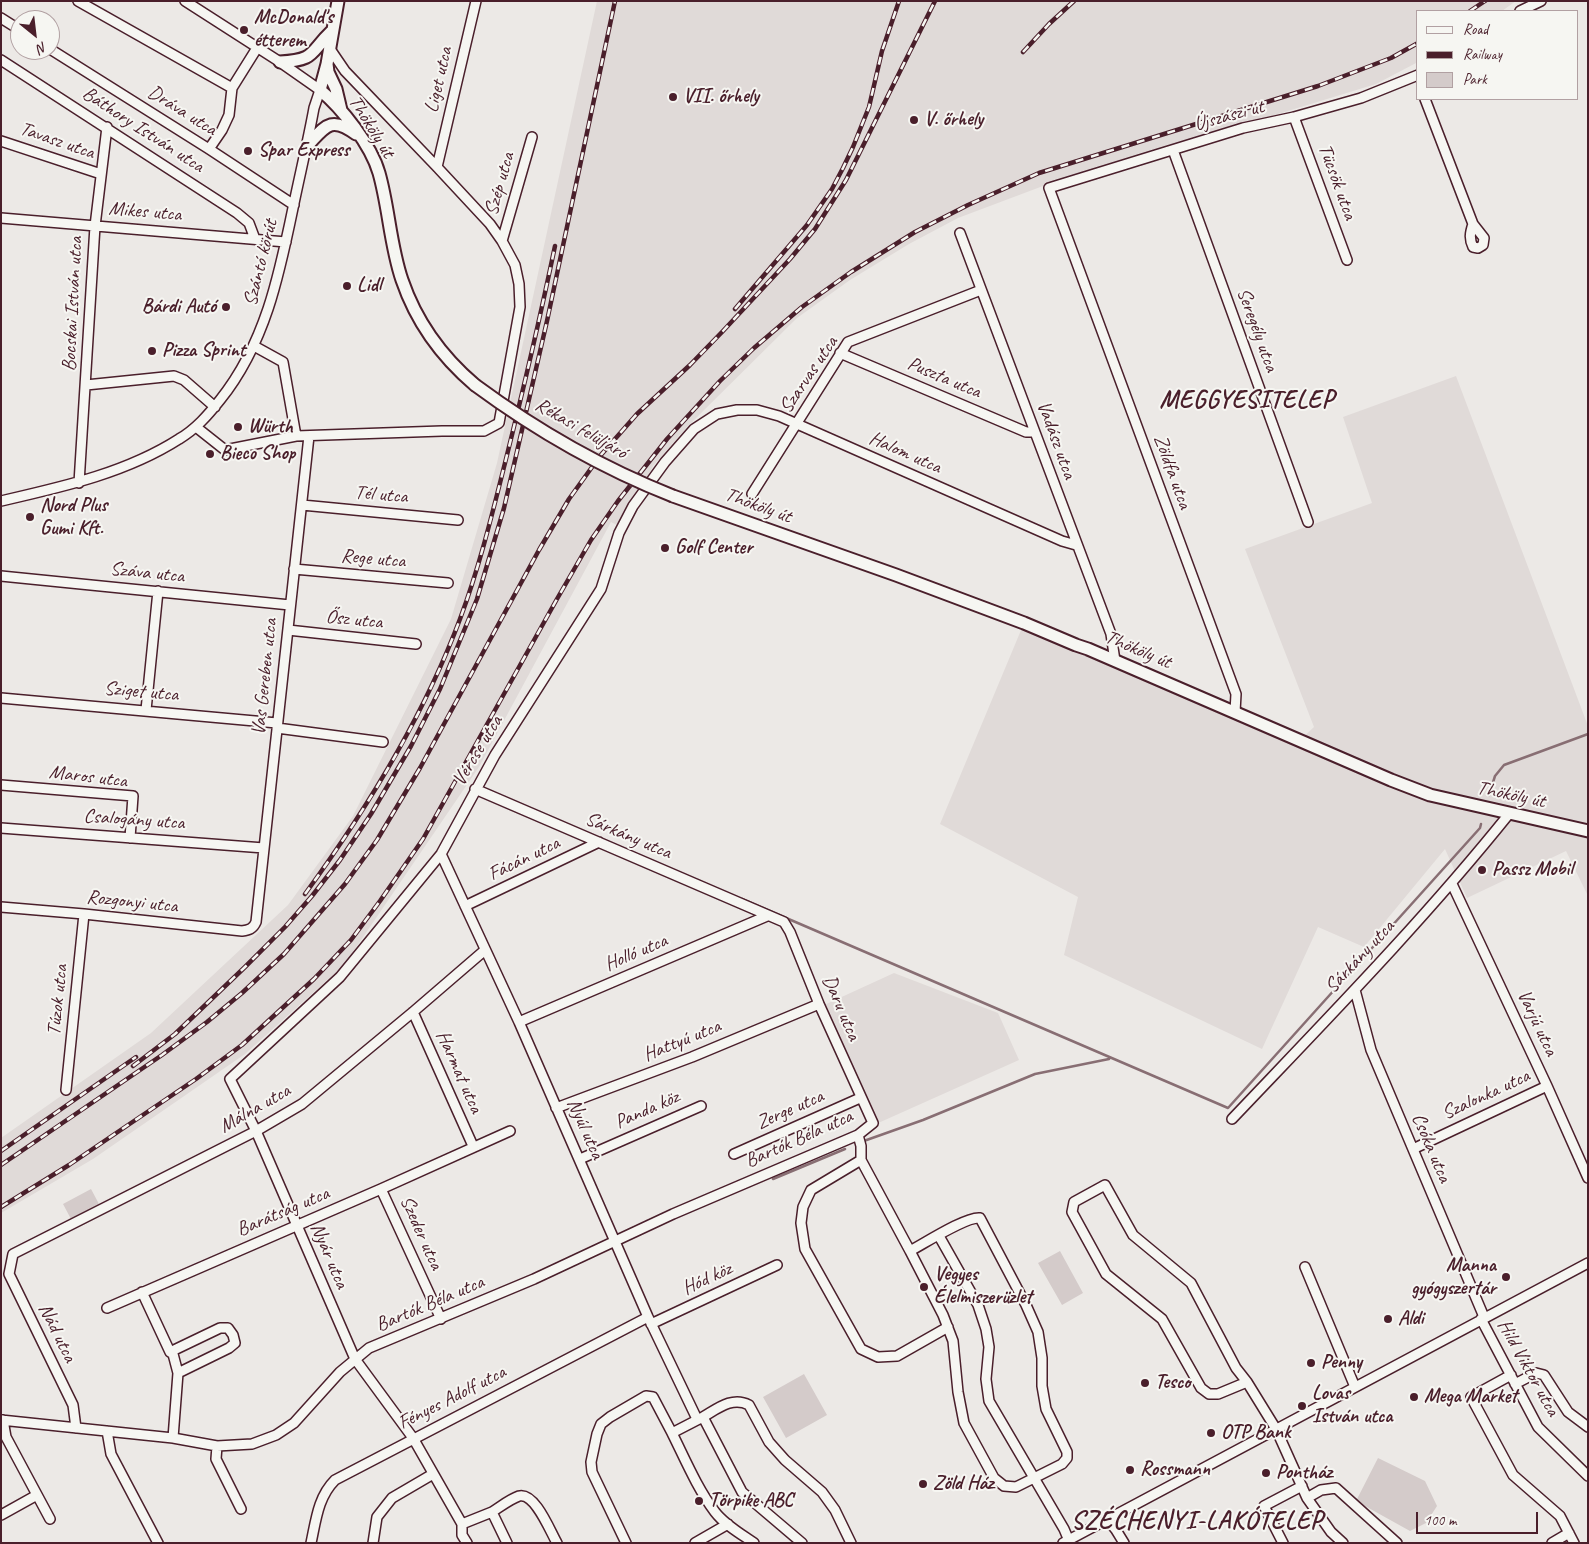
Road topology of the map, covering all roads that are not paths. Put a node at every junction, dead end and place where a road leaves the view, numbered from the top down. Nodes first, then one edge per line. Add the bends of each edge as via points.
1 (78, 1) edge
2 (185, 1) edge
3 (338, 1) edge
4 (476, 1) edge
5 (1542, 1) edge
6 (1522, 10) edge
7 (332, 32) junction
8 (257, 48) junction
9 (330, 49) junction
10 (60, 55) edge
11 (1, 60) edge
12 (280, 62) junction
13 (327, 64) junction
14 (1416, 77) edge
15 (232, 88) junction
16 (320, 90) junction
17 (1425, 100) edge
18 (341, 110) junction
19 (1294, 116) junction
20 (107, 127) junction
21 (532, 137) dead end
22 (361, 138) junction
23 (1, 140) edge
24 (307, 146) junction
25 (209, 149) junction
26 (1173, 150) junction
27 (437, 167) junction
28 (101, 174) junction
29 (1049, 188) joint
30 (294, 205) junction
31 (1, 218) edge
32 (1473, 224) dead end
33 (95, 226) junction
34 (960, 233) dead end
35 (255, 239) junction
36 (502, 241) junction
37 (286, 242) junction
38 (1347, 260) dead end
39 (981, 290) junction
40 (254, 346) junction
41 (840, 353) junction
42 (86, 384) junction
43 (475, 385) joint
44 (215, 407) junction
45 (717, 414) joint
46 (796, 424) junction
47 (196, 427) junction
48 (1034, 432) junction
49 (296, 436) junction
50 (310, 436) junction
51 (79, 483) junction
52 (752, 494) dead end
53 (674, 496) joint
54 (1, 501) edge
55 (302, 505) junction
56 (458, 520) dead end
57 (1308, 522) dead end
58 (1076, 545) junction
59 (294, 569) junction
60 (1, 576) edge
61 (448, 583) dead end
62 (158, 591) junction
63 (290, 605) junction
64 (288, 630) junction
65 (416, 644) dead end
66 (1115, 661) junction
67 (1, 698) edge
68 (146, 710) junction
69 (1235, 712) junction
70 (277, 725) junction
71 (384, 742) dead end
72 (1, 785) edge
73 (475, 789) junction
74 (1509, 814) junction
75 (1, 828) edge
76 (1588, 831) edge
77 (130, 838) junction
78 (599, 842) junction
79 (264, 848) junction
80 (441, 854) junction
81 (1452, 884) junction
82 (465, 906) junction
83 (1, 907) edge
84 (84, 914) junction
85 (767, 916) junction
86 (256, 922) joint
87 (485, 950) junction
88 (1355, 990) junction
89 (819, 1004) junction
90 (414, 1012) junction
91 (519, 1022) junction
92 (230, 1079) joint
93 (1548, 1086) junction
94 (66, 1090) dead end
95 (860, 1098) junction
96 (701, 1106) dead end
97 (556, 1108) junction
98 (1232, 1119) dead end
99 (873, 1124) joint
100 (256, 1131) junction
101 (510, 1131) dead end
102 (858, 1135) junction
103 (473, 1146) junction
104 (1413, 1149) junction
105 (734, 1154) dead end
106 (580, 1159) junction
107 (861, 1160) junction
108 (1588, 1178) edge
109 (382, 1189) junction
110 (297, 1225) junction
111 (939, 1236) junction
112 (615, 1241) junction
113 (910, 1251) junction
114 (13, 1254) joint
115 (1588, 1263) edge
116 (777, 1265) dead end
117 (1305, 1267) dead end
118 (142, 1292) junction
119 (107, 1308) dead end
120 (1483, 1318) junction
121 (441, 1319) junction
122 (649, 1320) junction
123 (948, 1327) junction
124 (170, 1352) junction
125 (355, 1359) junction
126 (178, 1373) junction
127 (1511, 1375) junction
128 (1247, 1382) junction
129 (1515, 1384) junction
130 (1355, 1387) junction
131 (700, 1418) junction
132 (2, 1420) edge
133 (1588, 1427) edge
134 (76, 1428) junction
135 (1276, 1429) junction
136 (107, 1431) junction
137 (672, 1433) junction
138 (173, 1438) junction
139 (412, 1438) junction
140 (217, 1446) junction
141 (433, 1474) junction
142 (1588, 1476) edge
143 (1034, 1478) junction
144 (1302, 1486) junction
145 (36, 1495) junction
146 (1308, 1498) junction
147 (241, 1509) dead end
148 (492, 1512) junction
149 (1, 1515) edge
150 (50, 1519) dead end
151 (1107, 1519) junction
152 (462, 1524) junction
153 (728, 1524) junction
154 (1569, 1533) junction
155 (1067, 1542) edge
156 (158, 1543) edge
157 (311, 1543) edge
158 (373, 1543) edge
159 (467, 1543) edge
160 (507, 1543) edge
161 (557, 1543) edge
162 (626, 1543) edge
163 (696, 1543) edge
164 (754, 1543) edge
165 (802, 1543) edge
166 (851, 1543) edge
167 (1124, 1543) edge
168 (1283, 1543) edge
169 (1343, 1543) edge
170 (1398, 1543) edge
171 (1552, 1543) edge
172 (1574, 1543) edge

1 - 15 street
2 - 8 street, Thököly út
3 - 7 main road
4 - 27 street, Liget utca
5 - 6 street
7 - 9 main road
7 - 12 main road via 305,59
8 - 12 street, Thököly út
8 - 15 street
9 - 13 main road
9 - 27 street, Thököly út via 345,71
10 - 25 street, Dráva utca
11 - 20 street, Báthory István utca
12 - 16 street, Thököly út
13 - 16 main road
13 - 18 main road
14 - 19 street, Újszászi út via 1361,98
15 - 25 street via 229,115
16 - 18 main road, Thököly út
16 - 24 street, Szántó körút
17 - 32 street
18 - 22 main road, Thököly út
19 - 26 street, Újszászi út
19 - 38 street, Tücsök utca
20 - 28 street, Bocskai István utca
20 - 35 street, Báthory István utca via 237,213 250,224
21 - 36 street, Szép utca
22 - 24 main road via 345,126 329,125
22 - 43 main road, Thököly út via 378,172 396,260 411,302 440,349
23 - 28 street, Tavasz utca
24 - 30 street, Szántó körút
25 - 30 street, Dráva utca
26 - 29 street, Újszászi út
26 - 57 street, Seregély utca
27 - 36 street, Thököly út
28 - 33 street, Bocskai István utca
29 - 69 street, Zöldfa utca via 1236,694
30 - 37 street, Szántó körút
31 - 33 street, Mikes utca
33 - 35 street, Mikes utca
33 - 42 street, Bocskai István utca
34 - 39 street, Vadász utca
35 - 37 street, Mikes utca
36 - 50 street, Thököly út via 514,264 520,307 499,423 484,431
37 - 40 street, Szántó körút via 270,308
39 - 41 street, Szarvas utca via 848,342
39 - 48 street, Vadász utca
40 - 44 street, Szántó körút via 233,384
40 - 49 street via 283,362
41 - 46 street, Szarvas utca
41 - 48 street, Puszta utca via 1026,432
42 - 44 street via 174,376 184,380
42 - 51 street, Bocskai István utca
43 - 53 main road, Rékasi felüljáró, bridge via 515,414 602,465
44 - 47 street, Szántó körút
45 - 46 street, Halom utca via 757,410
45 - 73 street, Vércse utca via 694,429 632,506 619,533 601,589
46 - 52 street, Szarvas utca
46 - 58 street, Halom utca
47 - 49 street via 224,450
47 - 51 street, Szántó körút via 155,453
48 - 58 street, Vadász utca
49 - 50 street
50 - 55 street, Vas Gereben utca
51 - 54 street, Szántó körút
53 - 66 main road, Thököly út via 896,575
55 - 56 street, Tél utca
55 - 59 street, Vas Gereben utca
58 - 66 street, Vadász utca via 1111,634
59 - 61 street, Rege utca
59 - 63 street, Vas Gereben utca
60 - 62 street, Száva utca
62 - 63 street, Száva utca
62 - 68 street
63 - 64 street, Vas Gereben utca
64 - 65 street, Ősz utca
64 - 70 street, Vas Gereben utca
66 - 69 main road, Thököly út
67 - 68 street, Sziget utca
68 - 70 street, Sziget utca
69 - 74 main road, Thököly út via 1430,795
70 - 71 street, Sziget utca
70 - 79 street, Vas Gereben utca
72 - 77 street, Maros utca via 133,796
73 - 78 street, Sárkány utca
73 - 80 street, Vércse utca
74 - 76 main road, Thököly út
74 - 81 street, Sárkány utca
75 - 77 street, Csalogány utca
77 - 79 street, Csalogány utca
78 - 82 street, Fácán utca
78 - 85 street, Sárkány utca
79 - 86 street, Vas Gereben utca
80 - 82 street, Nyúl utca
80 - 92 street, Vércse utca via 340,977
81 - 88 street, Sárkány utca
81 - 93 street, Varjú utca
82 - 87 street, Nyúl utca
83 - 84 street, Rozgonyi utca
84 - 86 street, Rozgonyi utca via 242,931 249,930
84 - 94 street, Túzok utca
85 - 89 street, Daru utca via 784,922 790,932
85 - 91 street, Holló utca
87 - 90 street, Málna utca
87 - 91 street, Nyúl utca
88 - 98 street, Sárkány utca
88 - 104 street, Csóka utca via 1371,1050
89 - 95 street, Daru utca
89 - 97 street, Hattyú utca via 692,1057
90 - 100 street, Málna utca via 302,1104
90 - 103 street, Harmat utca
91 - 97 street, Nyúl utca
92 - 100 street, Nyár utca
93 - 104 street, Szalonka utca
93 - 108 street, Varjú utca
95 - 99 street, Daru utca
95 - 105 street, Zerge utca
96 - 106 street, Panda köz
97 - 106 street, Nyúl utca
99 - 102 street, Bartók Béla utca
100 - 110 street, Nyár utca
100 - 114 street, Málna utca
101 - 103 street, Barátság utca
102 - 107 street
102 - 112 street, Bartók Béla utca
103 - 109 street, Barátság utca
104 - 120 street, Csóka utca
106 - 112 street, Nyúl utca
107 - 113 street
107 - 123 street via 811,1190 800,1223 805,1248 861,1349 878,1357 897,1356
109 - 110 street, Barátság utca
109 - 121 street, Szeder utca
110 - 118 street, Barátság utca
110 - 125 street, Nyár utca
111 - 113 street
111 - 143 street via 978,1305 986,1329 989,1347 986,1379 990,1401
111 - 143 street via 961,1223 980,1218 1038,1332 1046,1409 1065,1446 1067,1458 1062,1464
112 - 121 street, Bartók Béla utca
112 - 122 street, Nyúl utca
113 - 123 street
114 - 134 street, Nád utca via 9,1274 73,1405
115 - 120 street
116 - 122 street, Hód köz
117 - 130 street
118 - 119 street, Barátság utca
118 - 124 street
120 - 127 street, Hild Viktor utca
120 - 130 street
121 - 125 street, Bartók Béla utca via 369,1348
122 - 131 street, Nyúl utca
122 - 139 street, Fényes Adolf utca
123 - 143 street via 954,1341 964,1423 979,1454 994,1478 1004,1486 1016,1487
124 - 126 street
124 - 126 street via 220,1328 228,1328 233,1335 234,1343 229,1348
125 - 139 street, Nyár utca
125 - 140 street, Bartók Béla utca via 294,1423 276,1435 252,1444
126 - 138 street
127 - 129 street, Hild Viktor utca
127 - 154 street via 1471,1396 1513,1474 1560,1516
128 - 128 street via 1236,1368 1191,1283 1134,1235 1104,1185 1074,1202 1072,1212 1106,1274 1162,1318 1201,1388 1209,1394 1218,1394
128 - 135 street
129 - 133 street via 1536,1373 1544,1375 1568,1412
129 - 142 street, Hild Viktor utca via 1538,1427
130 - 135 street
131 - 137 street
131 - 165 street, Nyúl utca via 742,1492
131 - 166 street via 728,1402 749,1405 769,1442 831,1504
132 - 134 street, Bartók Béla utca
132 - 145 street via 6,1437
134 - 136 street, Bartók Béla utca
135 - 144 street
135 - 151 street
136 - 138 street, Bartók Béla utca
136 - 156 street via 111,1454
137 - 153 street via 701,1491
137 - 162 street via 653,1396 646,1396 610,1417 597,1434 592,1472
138 - 140 street, Bartók Béla utca
139 - 141 street, Nyár utca
139 - 157 street, Fényes Adolf utca via 334,1480 326,1488
140 - 147 street via 216,1459
141 - 152 street, Nyár utca
141 - 158 street via 392,1498 378,1517
143 - 155 street
144 - 146 street
144 - 168 street via 1264,1506
145 - 149 street
145 - 150 street
146 - 169 street via 1331,1532
146 - 170 street via 1321,1490 1336,1488
148 - 152 street
148 - 160 street
148 - 161 street via 520,1496 529,1497
151 - 155 street
151 - 167 street
152 - 159 street, Nyár utca via 462,1536
153 - 163 street
153 - 164 street
154 - 171 street
154 - 172 street

